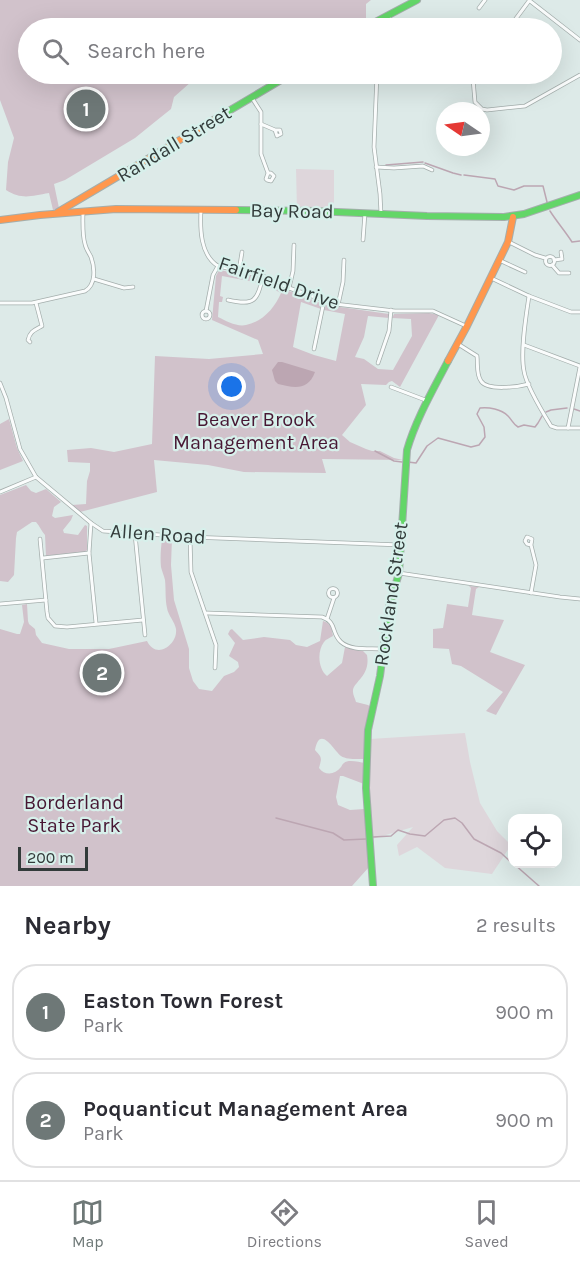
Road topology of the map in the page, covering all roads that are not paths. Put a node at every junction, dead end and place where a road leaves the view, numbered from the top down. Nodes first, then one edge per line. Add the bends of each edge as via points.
1 (417, 0) edge
2 (485, 0) edge
3 (530, 0) edge
4 (480, 8) dead end
5 (388, 16) joint
6 (384, 18) edge
7 (516, 18) edge
8 (552, 18) edge
9 (562, 26) edge
10 (580, 40) edge
11 (580, 75) edge
12 (275, 84) edge
13 (377, 84) edge
14 (473, 84) edge
15 (252, 98) junction
16 (261, 124) junction
17 (275, 130) dead end
18 (376, 167) junction
19 (432, 170) dead end
20 (268, 173) dead end
21 (580, 195) edge
22 (201, 210) junction
23 (83, 211) junction
24 (365, 213) junction
25 (56, 214) junction
26 (381, 214) junction
27 (513, 217) junction
28 (0, 220) edge
29 (363, 240) dead end
30 (508, 242) junction
31 (294, 244) dead end
32 (242, 252) dead end
33 (561, 252) dead end
34 (546, 258) junction
35 (344, 260) dead end
36 (499, 260) junction
37 (554, 260) junction
38 (552, 265) junction
39 (218, 266) junction
40 (239, 271) junction
41 (525, 272) dead end
42 (568, 273) dead end
43 (263, 276) junction
44 (491, 278) junction
45 (94, 279) junction
46 (133, 287) dead end
47 (289, 288) junction
48 (529, 296) junction
49 (228, 300) dead end
50 (324, 301) junction
51 (0, 303) edge
52 (36, 303) junction
53 (338, 305) junction
54 (391, 310) junction
55 (206, 311) dead end
56 (580, 312) edge
57 (467, 326) junction
58 (30, 342) dead end
59 (458, 344) junction
60 (524, 345) junction
61 (314, 349) dead end
62 (378, 363) dead end
63 (580, 367) edge
64 (0, 382) edge
65 (529, 384) junction
66 (391, 387) dead end
67 (428, 401) junction
68 (568, 428) junction
69 (580, 428) edge
70 (36, 477) junction
71 (0, 492) edge
72 (91, 523) junction
73 (135, 534) junction
74 (190, 537) junction
75 (40, 539) dead end
76 (401, 545) junction
77 (531, 545) dead end
78 (89, 553) junction
79 (43, 558) junction
80 (399, 573) junction
81 (531, 593) junction
82 (334, 597) dead end
83 (580, 599) edge
84 (46, 600) junction
85 (0, 604) edge
86 (207, 613) junction
87 (327, 619) junction
88 (143, 620) junction
89 (96, 623) junction
90 (145, 635) dead end
91 (383, 649) junction
92 (215, 668) dead end
93 (373, 886) edge

1 - 5 street
2 - 4 street
3 - 7 street
3 - 8 street
5 - 6 street
9 - 10 street
11 - 14 street via 525,106 487,110 475,102
12 - 15 street, Randall Street
13 - 18 street
15 - 16 street via 261,112
15 - 25 street, Randall Street
16 - 17 street
16 - 20 street via 261,154
18 - 19 street via 423,166
18 - 26 street
21 - 27 street, Bay Road
22 - 23 street, Bay Road
22 - 24 street, Bay Road
22 - 39 street, Fairfield Drive via 202,238 213,264
23 - 25 street, Bay Road
23 - 45 street via 84,244 91,256
24 - 26 street, Bay Road
24 - 29 street
25 - 28 street, Bay Road
26 - 27 street, Bay Road
27 - 30 street, Rockland Street
30 - 34 street
30 - 36 street, Rockland Street
31 - 47 street
32 - 40 street
33 - 37 street via 562,259
34 - 37 street
34 - 38 street via 547,264
35 - 53 street
36 - 41 street
36 - 44 street, Rockland Street
37 - 38 street
38 - 42 street via 559,273
39 - 40 street, Fairfield Drive
39 - 55 street
40 - 43 street, Fairfield Drive
43 - 47 street, Fairfield Drive
43 - 49 street via 254,300
44 - 48 street
44 - 57 street, Rockland Street
45 - 46 street
45 - 52 street via 85,291
47 - 50 street, Fairfield Drive
48 - 56 street
48 - 60 street
50 - 53 street, Fairfield Drive
50 - 61 street
51 - 52 street
52 - 58 street via 42,326 29,334
53 - 54 street, Fairfield Drive
54 - 57 street, Fairfield Drive via 433,311
54 - 62 street via 389,331
57 - 59 street, Rockland Street
59 - 65 street via 477,356 480,379 485,385
59 - 67 street, Rockland Street
60 - 63 street
60 - 65 street via 524,372
63 - 68 street
64 - 70 street, Allen Road via 20,449
65 - 68 street via 551,426
66 - 67 street
67 - 76 street, Rockland Street via 407,450
68 - 69 street
70 - 71 street
70 - 72 street, Allen Road
72 - 73 street, Allen Road via 105,532
72 - 78 street
73 - 74 street, Allen Road
73 - 88 street
74 - 76 street, Allen Road
74 - 86 street via 191,572
75 - 79 street
76 - 80 street, Rockland Street
77 - 81 street via 536,565
78 - 79 street
78 - 89 street
79 - 84 street
80 - 81 street
80 - 91 street, Rockland Street
81 - 83 street
82 - 87 street
84 - 85 street
84 - 89 street via 48,618 55,626
86 - 87 street
86 - 92 street via 216,645
87 - 91 street via 338,640 346,645
88 - 89 street
88 - 90 street
91 - 93 street, Rockland Street via 368,742 366,792

